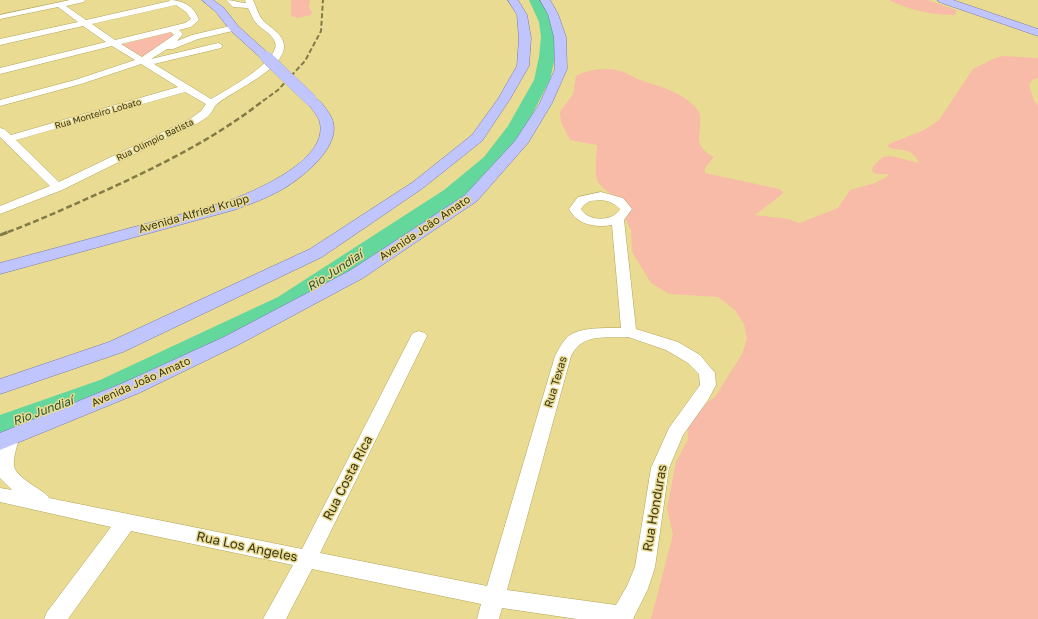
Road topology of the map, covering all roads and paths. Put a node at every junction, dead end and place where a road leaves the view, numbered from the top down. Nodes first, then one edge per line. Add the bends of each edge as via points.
1 (81, 0) edge
2 (230, 0) edge
3 (512, 0) edge
4 (546, 0) edge
5 (943, 0) edge
6 (175, 1) edge
7 (203, 2) edge
8 (250, 3) edge
9 (60, 5) junction
10 (0, 18) edge
11 (84, 23) junction
12 (234, 28) junction
13 (172, 29) junction
14 (1038, 33) edge
15 (0, 42) edge
16 (113, 43) junction
17 (218, 46) dead end
18 (157, 52) junction
19 (145, 62) junction
20 (0, 71) edge
21 (187, 88) junction
22 (0, 103) edge
23 (211, 103) junction
24 (0, 131) edge
25 (9, 139) junction
26 (58, 187) junction
27 (0, 210) edge
28 (618, 220) junction
29 (0, 269) edge
30 (629, 332) junction
31 (419, 336) dead end
32 (0, 387) edge
33 (5, 440) edge
34 (0, 494) edge
35 (47, 505) junction
36 (126, 522) junction
37 (307, 559) junction
38 (494, 597) junction
39 (622, 617) edge
40 (54, 619) edge
41 (274, 619) edge
42 (488, 619) edge

1 - 9 street
2 - 8 street via 236,5
3 - 32 main road via 522,16 525,38 523,66 477,138 418,185 316,253 116,347
4 - 33 main road, Avenida João Amato via 560,37 561,68 546,103 521,143 471,198 357,274 231,341 131,388
5 - 14 main road
6 - 11 street
6 - 13 street via 194,16 195,20 188,25
7 - 12 main road, Avenida Alfried Krupp
8 - 23 street, Rua Olimpio Batista via 260,21 276,38 280,51 261,71 240,87
9 - 10 street
9 - 11 street
11 - 15 street
11 - 16 street
12 - 18 street via 195,37
12 - 29 main road, Avenida Alfried Krupp, bridge via 266,56 321,112 327,124 326,136 321,148 305,167 285,182 251,198 203,214
13 - 16 street
13 - 18 street via 179,34
16 - 19 street
16 - 20 street
17 - 19 street
18 - 19 street
19 - 21 street
19 - 22 street
21 - 23 street
21 - 25 street, Rua Monteiro Lobato
23 - 26 street, Rua Olimpio Batista via 210,108 194,121
24 - 25 street
25 - 26 street
26 - 27 street, Rua Olimpio Batista
28 - 28 street via 590,221 579,216 575,209 578,202 588,197 614,199 622,203 626,209
28 - 30 street
30 - 38 street, Rua Texas via 590,334 576,338 568,346
30 - 39 street, Rua Honduras via 672,346 694,358 707,373 708,385 675,433 660,468 645,567
31 - 37 street, Rua Costa Rica
33 - 35 street via 4,467 8,476
34 - 35 street, Rua Los Angeles
35 - 36 street, Rua Los Angeles
36 - 37 street, Rua Los Angeles
36 - 40 street
37 - 38 street, Rua Los Angeles
37 - 41 street, Rua Costa Rica
38 - 39 street, Rua Los Angeles
38 - 42 street, Rua Texas

